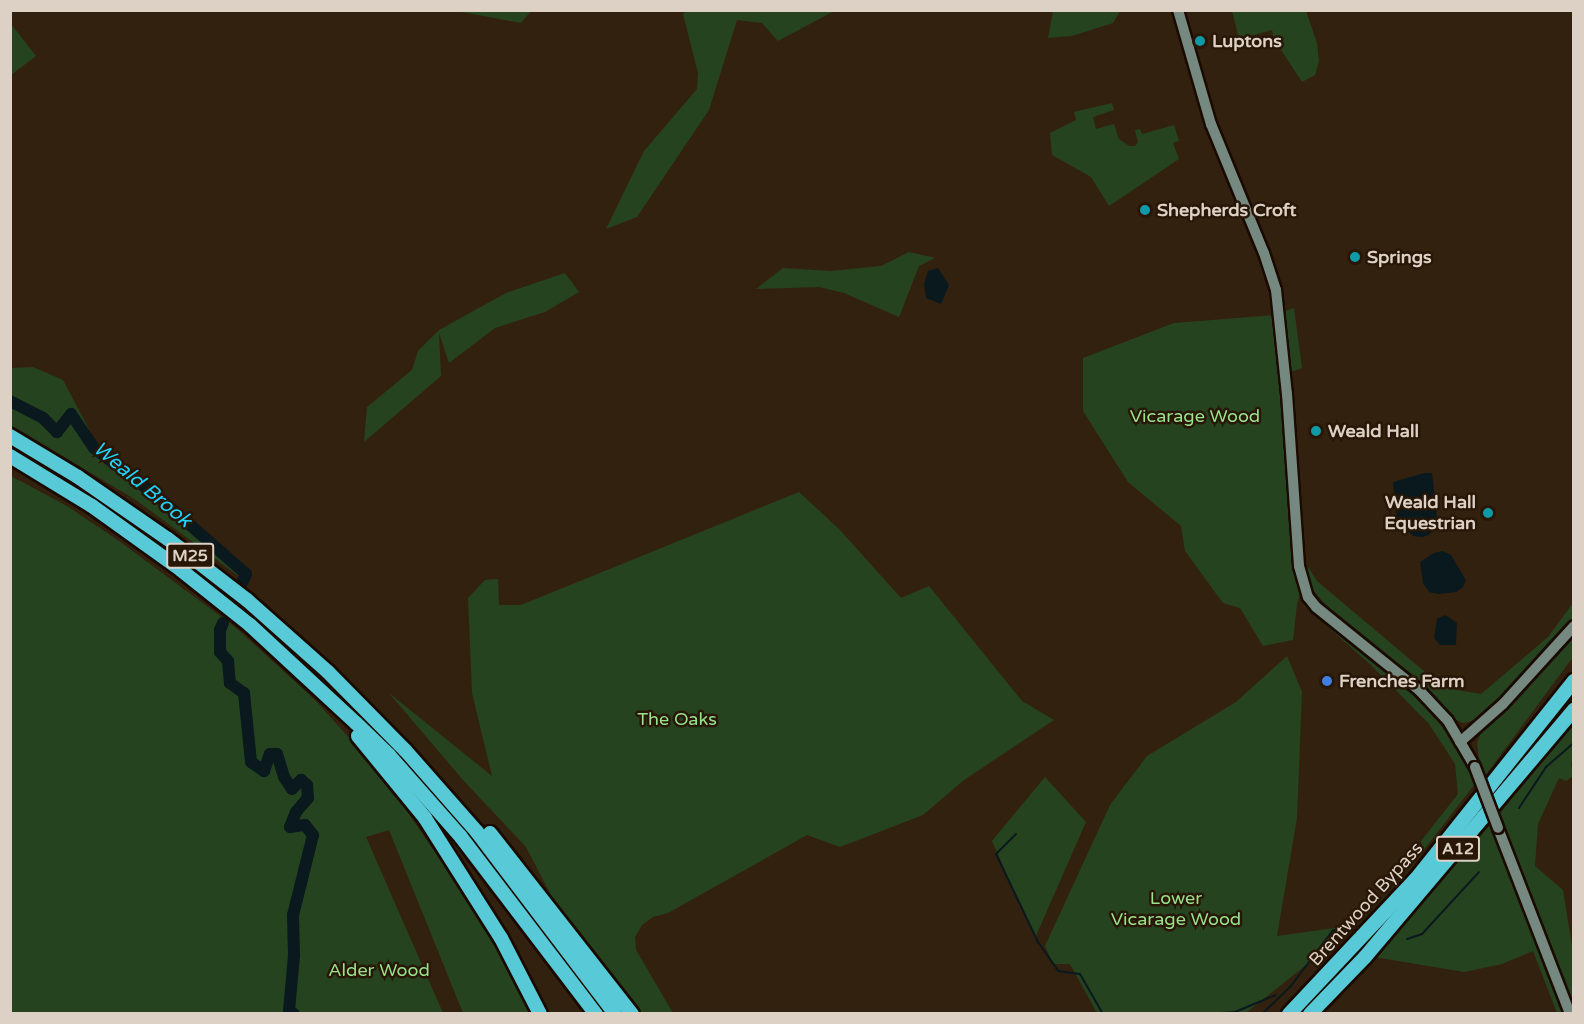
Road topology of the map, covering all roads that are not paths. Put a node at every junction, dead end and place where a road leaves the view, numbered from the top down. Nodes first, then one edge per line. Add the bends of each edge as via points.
1 (1178, 10) edge
2 (10, 436) edge
3 (10, 456) edge
4 (1574, 626) edge
5 (1574, 681) edge
6 (353, 696) junction
7 (1574, 710) edge
8 (343, 711) junction
9 (1460, 742) junction
10 (581, 968) junction
11 (1290, 1012) edge
12 (540, 1014) edge
13 (596, 1014) edge
14 (615, 1014) edge
15 (626, 1014) edge
16 (632, 1014) edge
17 (1310, 1014) edge
18 (1570, 1014) edge

1 - 9 street via 1211,124 1276,290 1299,566 1308,597 1419,690 1448,721
2 - 6 highway, M25 via 108,497 203,566 281,629
3 - 8 highway, M25 via 92,506 174,564 250,625
4 - 9 street via 1503,704
5 - 11 highway, Brentwood Bypass / A12 via 1415,880
6 - 10 highway, M25 via 477,832
6 - 16 highway, M25 via 390,723 459,796
7 - 17 highway, Brentwood Bypass / A12 via 1386,932
8 - 12 highway, M25 via 355,733 425,818 501,938
8 - 13 highway, M25 via 389,755 461,837
9 - 18 street, bridge via 1475,767
10 - 14 highway, M25
10 - 15 highway, M25

